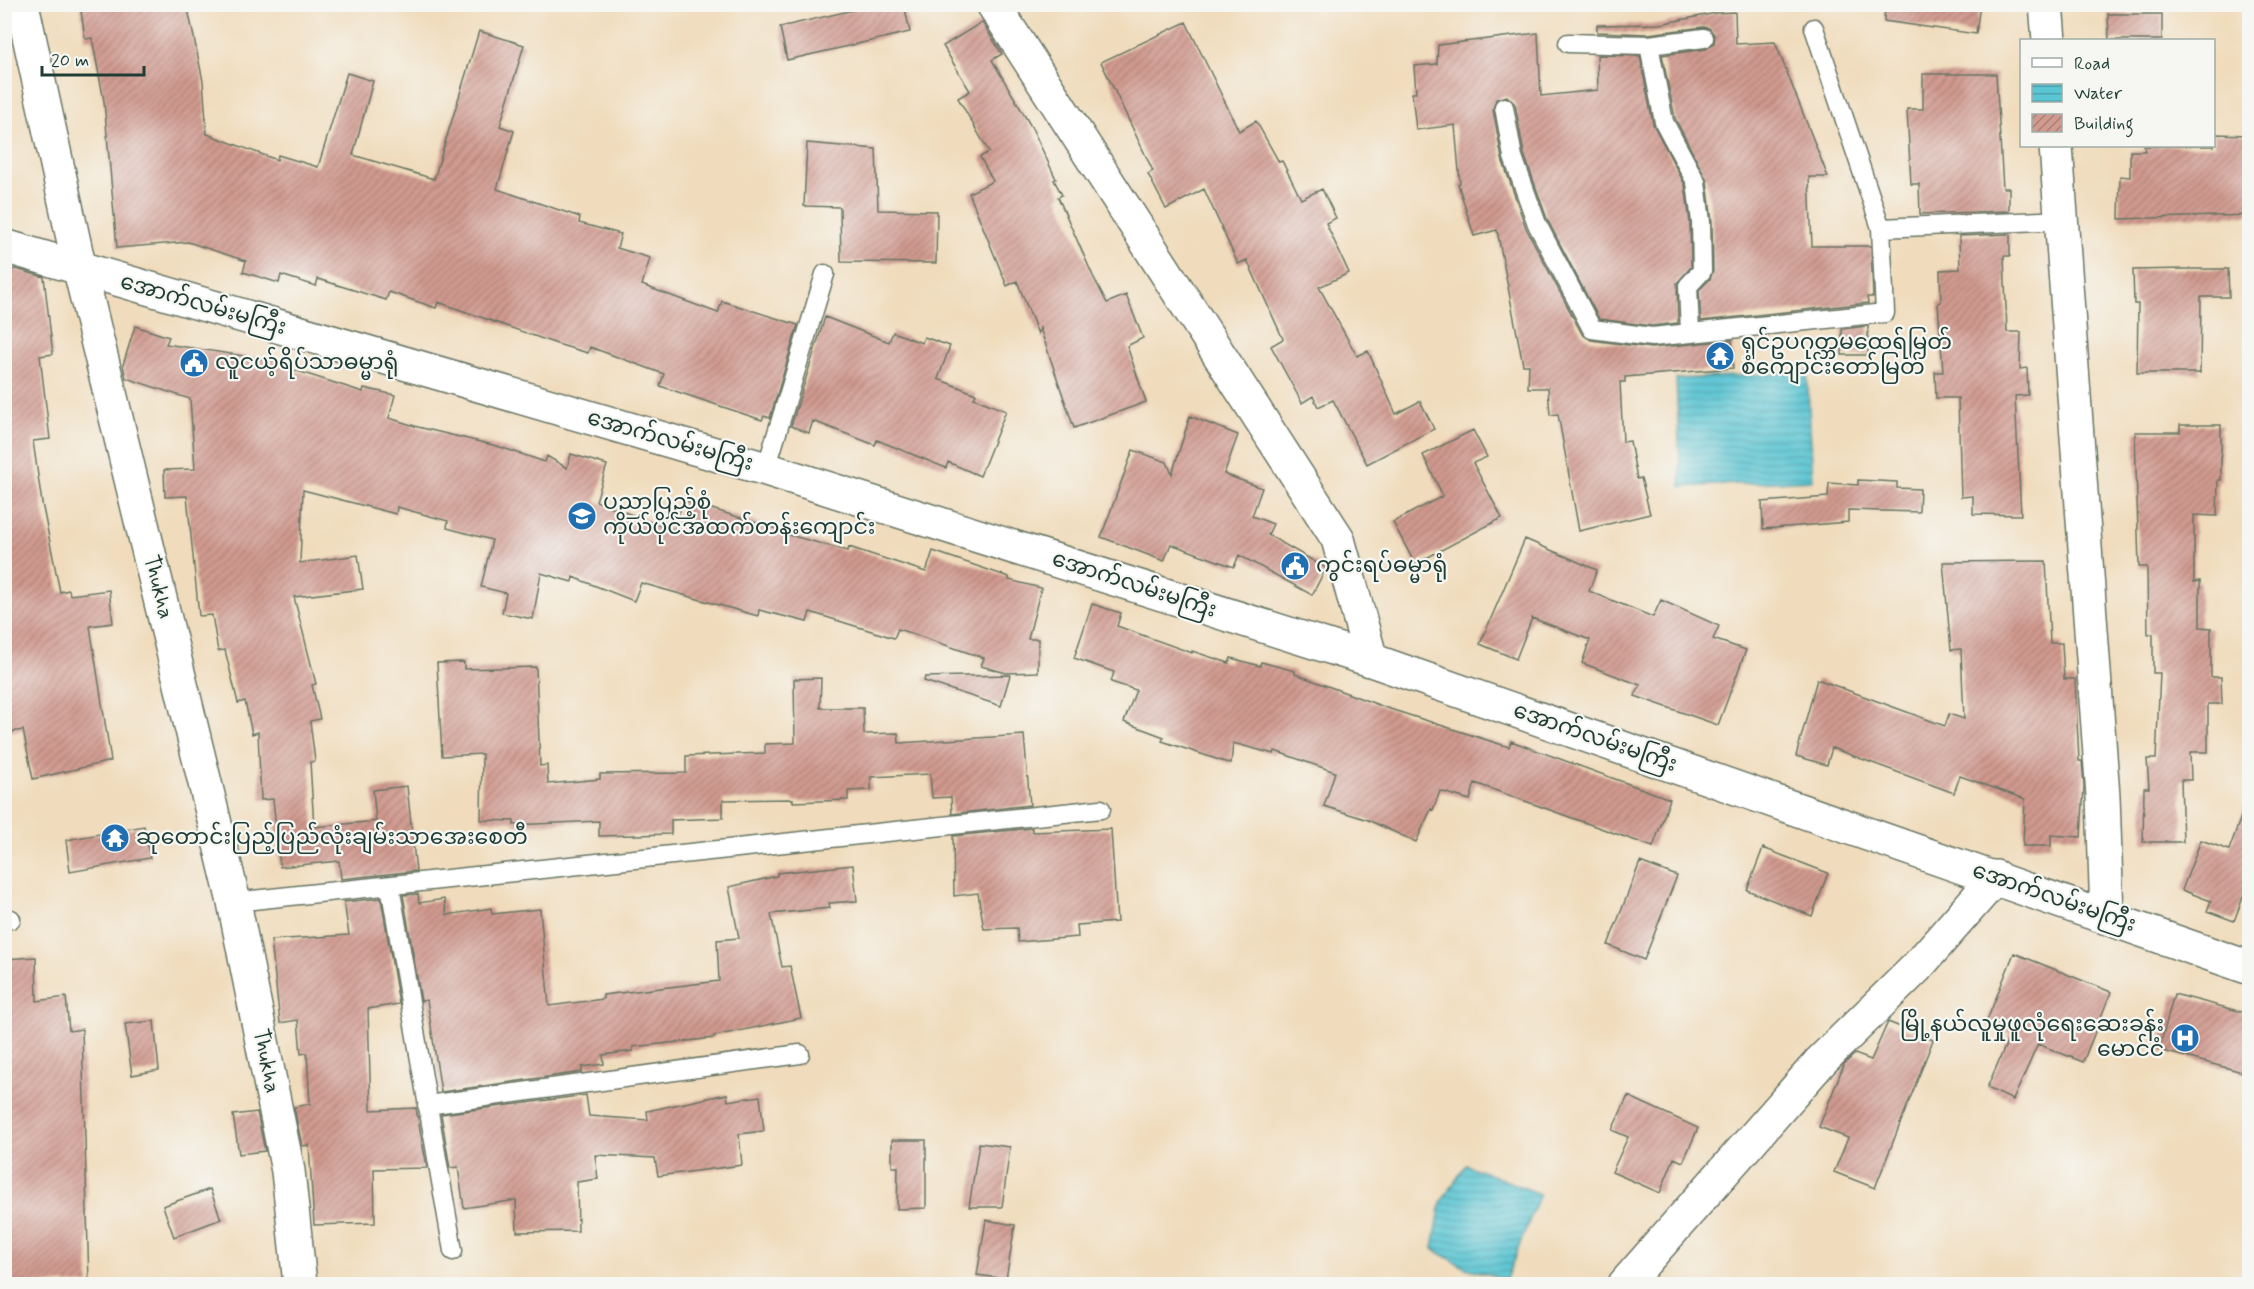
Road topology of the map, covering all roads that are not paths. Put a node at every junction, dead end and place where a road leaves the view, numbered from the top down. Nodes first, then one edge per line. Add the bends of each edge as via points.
1 (22, 4) edge
2 (993, 4) edge
3 (2046, 4) edge
4 (1814, 28) dead end
5 (1704, 38) dead end
6 (2049, 39) edge
7 (1568, 43) dead end
8 (1649, 45) junction
9 (1504, 107) dead end
10 (2056, 147) edge
11 (2062, 220) junction
12 (1881, 228) junction
13 (4, 246) edge
14 (80, 270) junction
15 (825, 274) dead end
16 (1690, 333) junction
17 (766, 469) junction
18 (1371, 660) junction
19 (1101, 809) dead end
20 (1996, 877) junction
21 (390, 886) junction
22 (234, 902) junction
23 (2107, 916) junction
24 (2250, 968) edge
25 (800, 1054) dead end
26 (427, 1105) junction
27 (453, 1251) dead end
28 (300, 1284) edge
29 (1625, 1284) edge

1 - 14 street, Thukha
2 - 18 street via 1338,539
3 - 6 street
4 - 12 lane
5 - 8 lane
7 - 8 lane
8 - 16 lane via 1664,122 1696,182 1702,271 1688,286
9 - 16 lane via 1513,157 1538,224 1592,329 1652,337
10 - 11 street
11 - 12 lane
11 - 23 street via 2103,796
12 - 16 lane via 1885,313
13 - 14 street, အောက်လမ်းမကြီး
14 - 17 street, အောက်လမ်းမကြီး
14 - 22 street, Thukha
15 - 17 lane
17 - 18 street, အောက်လမ်းမကြီး
18 - 20 street, အောက်လမ်းမကြီး
19 - 21 lane
20 - 23 street, အောက်လမ်းမကြီး
20 - 29 street via 1916,968 1821,1061
21 - 22 lane
21 - 26 lane
22 - 28 street, Thukha via 288,1172
23 - 24 street, အောက်လမ်းမကြီး
25 - 26 lane
26 - 27 lane

